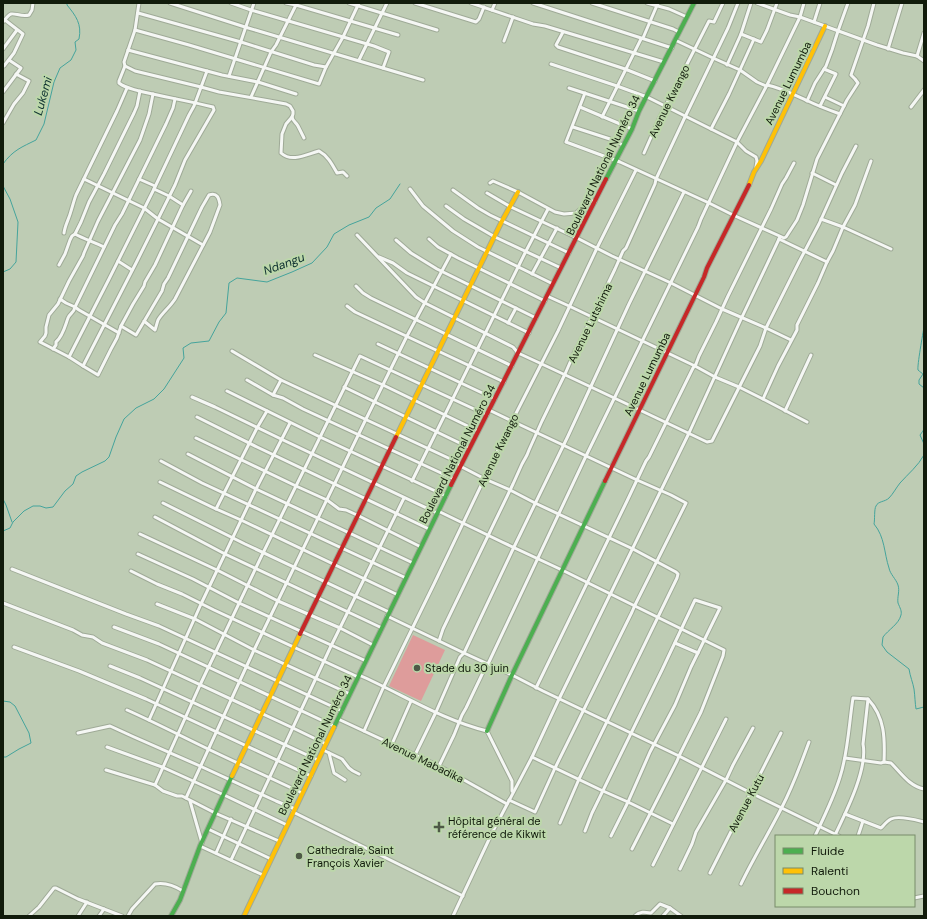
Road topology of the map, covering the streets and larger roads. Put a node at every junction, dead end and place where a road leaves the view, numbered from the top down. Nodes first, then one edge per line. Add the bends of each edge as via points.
1 (33, 3) edge
2 (139, 3) edge
3 (170, 3) edge
4 (231, 3) edge
5 (254, 3) edge
6 (286, 3) edge
7 (349, 3) edge
8 (387, 3) edge
9 (415, 3) edge
10 (471, 3) edge
11 (495, 3) edge
12 (533, 3) edge
13 (592, 3) edge
14 (647, 3) edge
15 (694, 3) edge
16 (723, 3) edge
17 (738, 3) edge
18 (751, 3) edge
19 (757, 3) edge
20 (777, 3) edge
21 (804, 3) edge
22 (820, 3) edge
23 (848, 3) edge
24 (874, 3) edge
25 (902, 3) edge
26 (296, 4) edge
27 (359, 4) edge
28 (658, 4) edge
29 (484, 7) junction
30 (775, 9) junction
31 (251, 10) junction
32 (492, 10) junction
33 (138, 13) junction
34 (382, 13) junction
35 (513, 17) junction
36 (687, 17) junction
37 (800, 17) junction
38 (288, 20) junction
39 (4, 21) edge
40 (351, 21) junction
41 (650, 21) junction
42 (814, 22) junction
43 (825, 26) junction
44 (245, 27) junction
45 (374, 28) junction
46 (17, 30) junction
47 (135, 30) junction
48 (437, 30) dead end
49 (838, 31) junction
50 (562, 32) junction
51 (679, 32) junction
52 (924, 33) edge
53 (741, 34) junction
54 (398, 35) dead end
55 (280, 37) junction
56 (343, 37) junction
57 (643, 38) junction
58 (754, 39) junction
59 (675, 40) junction
60 (862, 40) junction
61 (504, 41) dead end
62 (241, 42) junction
63 (367, 44) junction
64 (672, 48) junction
65 (3, 49) edge
66 (695, 49) junction
67 (888, 49) junction
68 (128, 50) junction
69 (271, 52) junction
70 (334, 53) junction
71 (634, 54) junction
72 (917, 56) junction
73 (235, 58) junction
74 (713, 58) junction
75 (9, 60) junction
76 (359, 60) junction
77 (924, 61) edge
78 (664, 62) junction
79 (550, 64) dead end
80 (727, 65) junction
81 (3, 66) edge
82 (125, 66) junction
83 (264, 67) junction
84 (326, 67) junction
85 (383, 68) junction
86 (626, 69) junction
87 (824, 69) junction
88 (740, 70) junction
89 (207, 72) junction
90 (16, 74) junction
91 (229, 76) junction
92 (424, 80) dead end
93 (655, 81) junction
94 (258, 82) junction
95 (767, 85) junction
96 (618, 86) junction
97 (201, 87) junction
98 (127, 88) junction
99 (569, 88) dead end
100 (924, 90) edge
101 (140, 91) junction
102 (3, 92) edge
103 (793, 93) junction
104 (152, 94) junction
105 (296, 94) dead end
106 (585, 94) junction
107 (251, 97) junction
108 (647, 97) junction
109 (825, 97) junction
110 (175, 99) junction
111 (610, 101) junction
112 (807, 101) junction
113 (196, 102) junction
114 (820, 106) junction
115 (844, 106) junction
116 (580, 107) junction
117 (665, 107) junction
118 (911, 107) dead end
119 (639, 112) junction
120 (3, 114) edge
121 (840, 114) junction
122 (7, 116) junction
123 (292, 117) junction
124 (602, 117) junction
125 (685, 117) junction
126 (3, 123) edge
127 (572, 127) junction
128 (632, 129) junction
129 (711, 129) junction
130 (304, 138) dead end
131 (737, 142) junction
132 (623, 145) junction
133 (856, 146) dead end
134 (644, 154) dead end
135 (615, 161) junction
136 (871, 161) dead end
137 (794, 163) dead end
138 (636, 170) junction
139 (754, 172) junction
140 (812, 174) junction
141 (347, 176) dead end
142 (84, 179) junction
143 (139, 179) junction
144 (656, 180) junction
145 (490, 183) dead end
146 (836, 185) junction
147 (98, 186) junction
148 (154, 188) junction
149 (410, 189) dead end
150 (453, 190) dead end
151 (191, 191) dead end
152 (518, 192) junction
153 (684, 192) junction
154 (113, 193) junction
155 (487, 193) dead end
156 (169, 196) junction
157 (128, 200) junction
158 (595, 202) junction
159 (709, 203) junction
160 (183, 205) junction
161 (446, 206) dead end
162 (510, 207) junction
163 (144, 208) junction
164 (548, 209) junction
165 (733, 215) junction
166 (158, 219) junction
167 (820, 220) junction
168 (502, 221) junction
169 (542, 221) junction
170 (172, 227) junction
171 (843, 227) junction
172 (557, 228) junction
173 (762, 228) junction
174 (64, 233) dead end
175 (75, 234) junction
176 (357, 235) dead end
177 (188, 236) junction
178 (533, 236) junction
179 (495, 237) junction
180 (577, 238) junction
181 (780, 238) junction
182 (429, 239) dead end
183 (90, 240) junction
184 (396, 240) dead end
185 (549, 243) junction
186 (203, 244) junction
187 (104, 247) junction
188 (597, 248) junction
189 (892, 249) dead end
190 (526, 251) junction
191 (805, 251) junction
192 (487, 252) junction
193 (569, 253) junction
194 (451, 254) junction
195 (377, 256) junction
196 (540, 258) junction
197 (620, 259) junction
198 (118, 261) junction
199 (827, 262) junction
200 (59, 265) dead end
201 (518, 266) junction
202 (479, 268) junction
203 (562, 268) junction
204 (132, 270) junction
205 (442, 271) junction
206 (646, 272) junction
207 (532, 274) junction
208 (510, 283) junction
209 (671, 283) junction
210 (554, 284) junction
211 (356, 286) dead end
212 (434, 286) junction
213 (470, 286) junction
214 (695, 295) junction
215 (547, 296) junction
216 (60, 299) junction
217 (463, 301) junction
218 (501, 301) junction
219 (545, 301) junction
220 (424, 303) junction
221 (347, 306) dead end
222 (569, 306) junction
223 (75, 307) junction
224 (516, 308) junction
225 (722, 309) junction
226 (90, 316) junction
227 (493, 316) junction
228 (454, 317) junction
229 (592, 317) junction
230 (742, 317) junction
231 (536, 318) junction
232 (415, 320) junction
233 (144, 321) junction
234 (508, 323) junction
235 (105, 325) junction
236 (122, 326) junction
237 (766, 328) junction
238 (618, 329) junction
239 (120, 333) junction
240 (485, 333) junction
241 (528, 333) junction
242 (446, 334) junction
243 (406, 336) junction
244 (791, 340) junction
245 (642, 341) junction
246 (378, 344) dead end
247 (53, 349) junction
248 (438, 350) junction
249 (477, 350) junction
250 (232, 351) dead end
251 (667, 352) junction
252 (398, 353) junction
253 (518, 353) junction
254 (315, 355) dead end
255 (811, 355) dead end
256 (69, 357) junction
257 (541, 363) junction
258 (83, 366) junction
259 (469, 366) junction
260 (512, 366) junction
261 (695, 366) junction
262 (429, 368) junction
263 (390, 370) junction
264 (352, 371) junction
265 (565, 374) junction
266 (715, 377) junction
267 (247, 380) dead end
268 (281, 380) junction
269 (504, 382) junction
270 (460, 383) junction
271 (421, 384) junction
272 (383, 385) junction
273 (344, 387) junction
274 (591, 387) junction
275 (739, 387) junction
276 (227, 392) dead end
277 (273, 395) junction
278 (192, 397) dead end
279 (615, 398) junction
280 (452, 399) junction
281 (495, 399) junction
282 (763, 399) junction
283 (414, 400) junction
284 (374, 402) junction
285 (335, 405) junction
286 (489, 410) junction
287 (639, 410) junction
288 (267, 411) junction
289 (785, 411) junction
290 (444, 415) junction
291 (487, 416) junction
292 (197, 417) dead end
293 (405, 417) junction
294 (366, 419) junction
295 (328, 420) junction
296 (512, 422) junction
297 (806, 422) dead end
298 (290, 423) junction
299 (666, 423) junction
300 (257, 428) junction
301 (436, 431) junction
302 (478, 431) junction
303 (537, 432) junction
304 (689, 433) junction
305 (397, 434) junction
306 (358, 435) junction
307 (320, 437) junction
308 (196, 438) dead end
309 (280, 439) junction
310 (249, 443) junction
311 (563, 445) junction
312 (428, 448) junction
313 (470, 448) junction
314 (389, 450) junction
315 (350, 451) junction
316 (188, 454) dead end
317 (311, 454) junction
318 (273, 455) junction
319 (586, 456) junction
320 (241, 459) junction
321 (160, 461) dead end
322 (420, 464) junction
323 (381, 466) junction
324 (460, 466) junction
325 (611, 468) junction
326 (304, 469) junction
327 (342, 469) junction
328 (265, 471) junction
329 (232, 476) junction
330 (484, 479) junction
331 (454, 480) junction
332 (637, 480) junction
333 (412, 481) junction
334 (160, 482) dead end
335 (373, 483) junction
336 (335, 484) junction
337 (296, 486) junction
338 (256, 489) junction
339 (510, 490) junction
340 (660, 491) junction
341 (224, 493) junction
342 (446, 496) junction
343 (366, 498) junction
344 (404, 498) junction
345 (327, 500) junction
346 (163, 503) dead end
347 (287, 503) junction
348 (535, 503) junction
349 (249, 505) junction
350 (216, 509) junction
351 (438, 512) junction
352 (396, 513) junction
353 (559, 514) junction
354 (357, 515) junction
355 (155, 517) dead end
356 (318, 518) junction
357 (280, 519) junction
358 (241, 520) junction
359 (463, 523) junction
360 (583, 526) junction
361 (429, 529) junction
362 (388, 530) junction
363 (348, 532) junction
364 (310, 533) junction
365 (140, 534) dead end
366 (272, 535) junction
367 (489, 535) junction
368 (232, 538) junction
369 (609, 538) junction
370 (379, 546) junction
371 (421, 546) junction
372 (514, 547) junction
373 (340, 548) junction
374 (633, 549) junction
375 (302, 550) junction
376 (263, 553) junction
377 (138, 554) dead end
378 (225, 554) junction
379 (538, 559) junction
380 (657, 561) junction
381 (372, 562) junction
382 (413, 563) junction
383 (333, 564) junction
384 (294, 567) junction
385 (12, 568) dead end
386 (256, 568) junction
387 (217, 570) junction
388 (562, 570) junction
389 (131, 571) dead end
390 (406, 578) junction
391 (364, 579) junction
392 (325, 582) junction
393 (587, 582) junction
394 (286, 583) junction
395 (247, 586) junction
396 (209, 588) junction
397 (610, 594) junction
398 (398, 595) junction
399 (355, 596) junction
400 (317, 597) junction
401 (278, 600) junction
402 (3, 603) edge
403 (239, 603) junction
404 (157, 604) dead end
405 (201, 604) junction
406 (634, 605) junction
407 (348, 612) junction
408 (308, 614) junction
409 (388, 614) junction
410 (658, 616) junction
411 (270, 617) junction
412 (232, 618) junction
413 (195, 619) junction
414 (114, 627) dead end
415 (340, 628) junction
416 (382, 628) junction
417 (681, 628) junction
418 (412, 629) junction
419 (301, 631) junction
420 (263, 632) junction
421 (224, 635) junction
422 (186, 638) junction
423 (705, 639) junction
424 (439, 642) junction
425 (675, 643) junction
426 (331, 646) junction
427 (373, 646) junction
428 (14, 647) dead end
429 (293, 647) junction
430 (254, 650) junction
431 (216, 652) junction
432 (464, 653) junction
433 (698, 653) junction
434 (179, 654) junction
435 (324, 661) junction
436 (366, 661) junction
437 (285, 664) junction
438 (487, 664) junction
439 (110, 666) dead end
440 (208, 667) junction
441 (246, 667) junction
442 (171, 671) junction
443 (512, 675) junction
444 (359, 676) junction
445 (316, 678) junction
446 (277, 681) junction
447 (240, 682) junction
448 (200, 685) junction
449 (384, 686) junction
450 (163, 688) junction
451 (536, 688) junction
452 (350, 694) junction
453 (308, 695) junction
454 (270, 696) junction
455 (232, 699) junction
456 (559, 699) junction
457 (868, 699) junction
458 (411, 701) junction
459 (192, 702) junction
460 (156, 704) junction
461 (127, 710) dead end
462 (584, 710) junction
463 (301, 711) junction
464 (342, 711) junction
465 (436, 712) junction
466 (262, 714) junction
467 (224, 716) junction
468 (185, 717) junction
469 (726, 718) dead end
470 (338, 719) junction
471 (149, 720) junction
472 (608, 721) junction
473 (459, 723) junction
474 (334, 726) junction
475 (293, 728) junction
476 (753, 728) dead end
477 (254, 730) junction
478 (364, 731) junction
479 (488, 731) junction
480 (216, 732) junction
481 (78, 733) dead end
482 (631, 733) junction
483 (781, 733) dead end
484 (178, 734) junction
485 (809, 742) dead end
486 (326, 744) junction
487 (392, 744) junction
488 (655, 744) junction
489 (285, 745) junction
490 (107, 746) dead end
491 (247, 746) junction
492 (208, 749) junction
493 (323, 750) junction
494 (170, 752) junction
495 (329, 753) junction
496 (415, 755) junction
497 (679, 756) junction
498 (532, 757) junction
499 (845, 758) junction
500 (278, 760) junction
501 (318, 760) junction
502 (864, 761) junction
503 (884, 762) junction
504 (239, 763) junction
505 (200, 766) junction
506 (439, 766) junction
507 (162, 767) junction
508 (555, 768) junction
509 (701, 768) junction
510 (106, 770) dead end
511 (359, 774) dead end
512 (311, 776) junction
513 (270, 777) junction
514 (579, 779) junction
515 (232, 780) junction
516 (345, 780) dead end
517 (726, 780) junction
518 (193, 781) junction
519 (155, 785) junction
520 (924, 789) edge
521 (603, 791) junction
522 (513, 792) junction
523 (302, 793) junction
524 (751, 793) junction
525 (224, 795) junction
526 (262, 795) junction
527 (186, 798) junction
528 (509, 800) junction
529 (190, 801) junction
530 (628, 802) junction
531 (507, 804) junction
532 (782, 809) junction
533 (255, 810) junction
534 (294, 810) junction
535 (215, 813) junction
536 (650, 813) junction
537 (845, 814) junction
538 (231, 819) junction
539 (863, 821) junction
540 (924, 822) edge
541 (560, 823) dead end
542 (673, 824) junction
543 (287, 825) junction
544 (247, 827) junction
545 (819, 827) junction
546 (208, 829) junction
547 (585, 831) dead end
548 (815, 835) edge
549 (834, 835) edge
550 (836, 835) edge
551 (858, 835) edge
552 (611, 836) dead end
553 (223, 837) junction
554 (279, 841) junction
555 (201, 844) junction
556 (239, 844) junction
557 (632, 849) dead end
558 (216, 853) junction
559 (271, 859) junction
560 (231, 860) junction
561 (653, 865) dead end
562 (680, 869) dead end
563 (710, 873) dead end
564 (263, 875) junction
565 (742, 884) dead end
566 (183, 891) junction
567 (463, 896) junction
568 (87, 902) junction
569 (670, 908) junction
570 (104, 909) junction
571 (29, 916) edge
572 (78, 916) edge
573 (98, 916) edge
574 (121, 916) edge
575 (128, 916) edge
576 (171, 916) edge
577 (244, 916) edge
578 (453, 916) edge
579 (635, 916) edge
580 (663, 916) edge
581 (682, 916) edge

1 - 39 street via 29,15 11,14
2 - 33 street
3 - 44 street
4 - 31 street
5 - 31 street
6 - 26 street
7 - 27 street
8 - 34 street
9 - 29 street via 476,22
10 - 29 street
11 - 32 street
12 - 57 street
13 - 41 street
14 - 28 street
15 - 36 street, Boulevard National Numéro 34
16 - 66 street, Avenue Kwango via 714,22 709,21
17 - 74 street, Avenue Lutshima
18 - 53 street
19 - 30 street
20 - 30 street
21 - 37 street
22 - 42 street
23 - 49 street
24 - 60 street
25 - 67 street
26 - 38 street
26 - 40 street
27 - 34 street
27 - 40 street
28 - 36 street
28 - 41 street
29 - 32 street
30 - 37 street
30 - 58 street via 762,42
31 - 38 street
31 - 44 street
32 - 35 street
33 - 47 street
33 - 62 street
34 - 45 street
34 - 48 street
35 - 50 street
35 - 61 street
36 - 51 street, Boulevard National Numéro 34
37 - 42 street
37 - 95 street
38 - 55 street
38 - 56 street
39 - 46 street
40 - 45 street
40 - 56 street
41 - 51 street
41 - 57 street
42 - 43 street
43 - 49 street
43 - 103 street, Avenue Lumumba
44 - 55 street
44 - 62 street
45 - 54 street
45 - 63 street
46 - 65 street
46 - 75 street via 23,34
47 - 68 street
47 - 73 street
49 - 60 street
49 - 87 street
50 - 71 street
50 - 86 street via 556,45 558,47
51 - 59 street, Boulevard National Numéro 34
52 - 72 street
53 - 58 street
53 - 80 street
55 - 69 street
55 - 70 street
56 - 63 street
56 - 70 street
57 - 64 street
57 - 71 street
58 - 88 street
59 - 64 street, Boulevard National Numéro 34
59 - 66 street
60 - 67 street
60 - 115 street via 851,75 858,83
62 - 69 street
62 - 73 street
63 - 76 street
63 - 85 street via 389,52
64 - 78 street, Boulevard National Numéro 34
66 - 74 street
66 - 117 street, Avenue Kwango
67 - 72 street
68 - 82 street
68 - 89 street
69 - 83 street
69 - 84 street
70 - 76 street
70 - 84 street
71 - 78 street
71 - 86 street
72 - 77 street
73 - 83 street
73 - 91 street
74 - 80 street
74 - 125 street, Avenue Lutshima
75 - 81 street
75 - 90 street via 21,68
76 - 85 street
78 - 93 street, Boulevard National Numéro 34
79 - 96 street
80 - 88 street
82 - 97 street via 135,71
82 - 98 street via 119,83
83 - 84 street via 319,84
83 - 94 street
85 - 92 street
86 - 93 street
86 - 96 street
87 - 109 street via 836,74
87 - 112 street
88 - 95 street via 757,82
88 - 129 street
89 - 91 street
89 - 97 street
90 - 102 street
90 - 122 street via 28,81
91 - 94 street
93 - 108 street, Boulevard National Numéro 34
94 - 105 street
94 - 107 street
95 - 103 street
95 - 131 street
96 - 108 street
96 - 111 street
97 - 107 street
97 - 113 street
98 - 101 street
98 - 142 street
99 - 106 street
100 - 118 street
101 - 104 street
101 - 147 street via 134,113
103 - 112 street
103 - 139 street, Avenue Lumumba
104 - 110 street
104 - 154 street via 149,114 140,140
106 - 111 street
106 - 116 street
107 - 123 street via 286,104 293,111
108 - 117 street
108 - 119 street, Boulevard National Numéro 34
109 - 114 street
109 - 115 street
110 - 113 street
110 - 143 street via 166,124
111 - 119 street
111 - 124 street
112 - 114 street
113 - 148 street
113 - 156 street via 213,107 214,110 185,160
114 - 121 street
115 - 121 street
116 - 124 street
116 - 127 street
117 - 125 street
117 - 134 street, Avenue Kwango
119 - 128 street, Boulevard National Numéro 34
120 - 122 street
121 - 140 street
122 - 126 street
123 - 130 street
123 - 141 street via 282,134 281,153 292,158 319,151 329,160 337,173 343,172
124 - 128 street
125 - 129 street
125 - 144 street, Avenue Lutshima
127 - 132 street
127 - 135 street via 566,142
128 - 132 street, Boulevard National Numéro 34
129 - 131 street
131 - 139 street via 756,157 758,161
131 - 159 street
132 - 135 street, Boulevard National Numéro 34
133 - 146 street
135 - 138 street
135 - 158 street, Boulevard National Numéro 34
136 - 171 street via 855,205
137 - 173 street
138 - 144 street
138 - 188 street, Avenue Kwango
139 - 165 street, Avenue Lumumba
140 - 146 street
140 - 181 street via 797,220 786,237
142 - 147 street
142 - 174 street
143 - 148 street
143 - 157 street
144 - 153 street
144 - 197 street, Avenue Lutshima
145 - 152 street via 493,181
146 - 167 street
147 - 154 street
147 - 175 street
148 - 156 street
148 - 163 street
149 - 192 street via 423,206 453,232
150 - 168 street
151 - 160 street
152 - 162 street
152 - 164 street
153 - 159 street
153 - 206 street
154 - 157 street
154 - 183 street
155 - 162 street
156 - 160 street
156 - 166 street
157 - 163 street
157 - 187 street
158 - 164 street via 590,200 574,214 561,214
158 - 180 street, Boulevard National Numéro 34
159 - 165 street
159 - 209 street
160 - 170 street
161 - 179 street
162 - 168 street
162 - 169 street
163 - 166 street
163 - 198 street
164 - 169 street
165 - 173 street
165 - 214 street, Avenue Lumumba
166 - 170 street
166 - 204 street
167 - 171 street
167 - 191 street
168 - 178 street
168 - 179 street
169 - 172 street
169 - 178 street
170 - 177 street
170 - 236 street
171 - 189 street
171 - 199 street
172 - 180 street
172 - 185 street
173 - 181 street
173 - 225 street
175 - 183 street
175 - 200 street
176 - 195 street
177 - 186 street
177 - 186 street via 208,196 217,195 220,205
177 - 233 street via 162,291
178 - 185 street
178 - 190 street
179 - 190 street
179 - 192 street
180 - 188 street
180 - 193 street, Boulevard National Numéro 34
181 - 191 street
181 - 230 street
182 - 194 street
183 - 187 street
183 - 216 street
184 - 205 street via 411,253
185 - 193 street
185 - 196 street
186 - 233 street via 175,299 158,321 155,330
187 - 223 street
188 - 197 street
188 - 222 street, Avenue Kwango
190 - 196 street
190 - 201 street
191 - 199 street
191 - 237 street
192 - 201 street
192 - 202 street
193 - 203 street, Boulevard National Numéro 34
194 - 202 street
194 - 205 street
195 - 212 street
195 - 220 street
196 - 203 street
196 - 207 street
197 - 206 street
197 - 229 street, Avenue Lutshima
198 - 204 street
198 - 226 street
199 - 244 street
201 - 207 street
201 - 208 street
202 - 208 street
202 - 213 street
203 - 210 street, Boulevard National Numéro 34
204 - 235 street
205 - 212 street
205 - 213 street
206 - 209 street
206 - 238 street
207 - 210 street
208 - 218 street
208 - 219 street
209 - 214 street
209 - 245 street
210 - 215 street, Boulevard National Numéro 34
211 - 232 street via 371,298
212 - 217 street
212 - 220 street
213 - 217 street
213 - 218 street
214 - 225 street
214 - 251 street, Avenue Lumumba
215 - 219 street, Boulevard National Numéro 34
215 - 222 street
216 - 223 street
216 - 247 street via 49,315 45,336 40,342
217 - 227 street
217 - 228 street
218 - 224 street
218 - 227 street
219 - 231 street, Boulevard National Numéro 34
220 - 228 street
220 - 232 street
221 - 243 street
222 - 229 street
222 - 257 street, Avenue Kwango
223 - 226 street
223 - 247 street
224 - 231 street
224 - 234 street
225 - 230 street
225 - 261 street
226 - 235 street
226 - 256 street
227 - 234 street
227 - 240 street
228 - 240 street
228 - 242 street
229 - 238 street
229 - 265 street, Avenue Lutshima
230 - 237 street
230 - 266 street
231 - 241 street, Boulevard National Numéro 34
232 - 242 street
232 - 243 street
233 - 236 street via 136,335
234 - 241 street
235 - 239 street
235 - 258 street
236 - 239 street
237 - 244 street
237 - 275 street via 760,346
238 - 245 street
238 - 274 street
239 - 258 street via 98,375
240 - 249 street
240 - 253 street via 513,347
241 - 253 street, Boulevard National Numéro 34
242 - 248 street
242 - 249 street
243 - 248 street
243 - 252 street
244 - 282 street
245 - 251 street
245 - 279 street
246 - 252 street
247 - 256 street
248 - 259 street
248 - 262 street
249 - 259 street
249 - 260 street
250 - 268 street
251 - 261 street
251 - 287 street, Avenue Lumumba
252 - 262 street
252 - 263 street
253 - 257 street
253 - 260 street, Boulevard National Numéro 34
254 - 264 street
255 - 289 street
256 - 258 street
257 - 265 street
257 - 296 street, Avenue Kwango
259 - 269 street
259 - 270 street
260 - 269 street, Boulevard National Numéro 34
261 - 266 street
261 - 299 street
262 - 270 street
262 - 271 street
263 - 264 street via 360,356
263 - 271 street
263 - 272 street
264 - 272 street
264 - 273 street
265 - 274 street
265 - 303 street, Avenue Lutshima
266 - 275 street
266 - 304 street
267 - 277 street
268 - 277 street
268 - 285 street
269 - 281 street, Boulevard National Numéro 34
270 - 280 street
270 - 281 street
271 - 280 street
271 - 283 street
272 - 283 street
272 - 284 street
273 - 284 street
273 - 285 street
274 - 279 street
274 - 311 street
275 - 282 street
275 - 304 street via 712,441 707,442
276 - 288 street
277 - 295 street
278 - 300 street
279 - 287 street
279 - 319 street
280 - 290 street
280 - 291 street
281 - 286 street, Boulevard National Numéro 34
282 - 289 street
283 - 290 street
283 - 293 street
284 - 293 street
284 - 294 street
285 - 294 street
285 - 295 street
286 - 291 street, Boulevard National Numéro 34
286 - 296 street
287 - 299 street
287 - 325 street, Avenue Lumumba
288 - 298 street
288 - 300 street
289 - 297 street
290 - 301 street
290 - 302 street
291 - 302 street, Boulevard National Numéro 34
292 - 310 street
293 - 301 street
293 - 305 street
294 - 305 street
294 - 306 street
295 - 306 street
295 - 307 street
296 - 303 street
296 - 330 street, Avenue Kwango
298 - 307 street
298 - 309 street
299 - 304 street
299 - 332 street
300 - 309 street
300 - 310 street
301 - 312 street
301 - 313 street
302 - 313 street, Boulevard National Numéro 34
303 - 311 street
303 - 339 street, Avenue Lutshima
304 - 340 street
305 - 312 street
305 - 314 street
306 - 314 street
306 - 315 street
307 - 315 street
307 - 317 street
308 - 320 street
309 - 317 street
309 - 318 street
310 - 318 street
310 - 320 street
311 - 319 street
311 - 348 street
312 - 322 street
312 - 324 street via 457,462
313 - 324 street, Boulevard National Numéro 34
314 - 322 street
314 - 323 street
315 - 323 street
315 - 327 street
316 - 329 street
317 - 326 street
317 - 327 street
318 - 326 street
318 - 328 street
319 - 325 street
319 - 353 street
320 - 328 street
320 - 329 street
321 - 341 street
322 - 331 street
322 - 333 street
323 - 333 street
323 - 335 street
324 - 330 street
324 - 331 street, Boulevard National Numéro 34
325 - 332 street
325 - 360 street, Avenue Lumumba
326 - 336 street
326 - 337 street
327 - 335 street
327 - 336 street
328 - 337 street
328 - 338 street
329 - 338 street
329 - 341 street
330 - 339 street
330 - 359 street, Avenue Kwango
331 - 342 street, Boulevard National Numéro 34
332 - 340 street
332 - 369 street
333 - 342 street
334 - 350 street
335 - 343 street
335 - 344 street
336 - 343 street
336 - 345 street
337 - 345 street
337 - 347 street
338 - 347 street
338 - 349 street
339 - 348 street
339 - 367 street, Avenue Lutshima
340 - 374 street
340 - 380 street via 686,503
341 - 349 street
341 - 350 street
342 - 351 street, Boulevard National Numéro 34
343 - 352 street
343 - 354 street
344 - 351 street
344 - 352 street
345 - 354 street via 339,509
345 - 356 street
346 - 368 street
347 - 356 street
347 - 357 street
348 - 353 street
348 - 372 street
349 - 357 street
349 - 358 street
350 - 358 street
351 - 359 street
351 - 361 street, Boulevard National Numéro 34
352 - 361 street
352 - 362 street
353 - 360 street
353 - 379 street
354 - 362 street
354 - 363 street
355 - 378 street
356 - 363 street
356 - 364 street
357 - 364 street
357 - 366 street
358 - 366 street
358 - 368 street
359 - 367 street
359 - 418 street, Avenue Kwango
360 - 369 street
360 - 388 street, Avenue Lumumba
361 - 371 street, Boulevard National Numéro 34
362 - 370 street
362 - 371 street
363 - 370 street
363 - 373 street
364 - 373 street
364 - 375 street
365 - 387 street
366 - 375 street
366 - 376 street
367 - 372 street
367 - 424 street, Avenue Lutshima
368 - 376 street
368 - 378 street
369 - 374 street
369 - 393 street
370 - 381 street
370 - 382 street
371 - 382 street, Boulevard National Numéro 34
372 - 379 street
372 - 432 street
373 - 381 street
373 - 383 street
374 - 380 street
374 - 397 street
375 - 383 street
375 - 384 street
376 - 384 street
376 - 386 street
377 - 396 street
378 - 386 street
378 - 387 street
379 - 388 street
379 - 438 street
380 - 406 street
380 - 410 street via 678,574
381 - 390 street
381 - 391 street
382 - 390 street, Boulevard National Numéro 34
383 - 391 street
383 - 392 street
384 - 392 street
384 - 394 street
385 - 422 street
386 - 394 street
386 - 395 street
387 - 395 street
387 - 396 street
388 - 393 street
388 - 443 street, Avenue Lumumba
389 - 405 street
390 - 398 street, Boulevard National Numéro 34
391 - 398 street
391 - 399 street
392 - 399 street
392 - 400 street
393 - 397 street
393 - 451 street
394 - 400 street
394 - 401 street
395 - 401 street
395 - 403 street
396 - 403 street
396 - 405 street
397 - 406 street
397 - 456 street
398 - 409 street, Boulevard National Numéro 34
399 - 407 street
399 - 409 street
400 - 407 street
400 - 408 street
401 - 408 street
401 - 411 street
402 - 442 street
403 - 411 street
403 - 412 street
404 - 413 street
405 - 412 street
405 - 413 street
406 - 410 street
406 - 462 street
407 - 415 street
407 - 416 street
408 - 415 street
408 - 419 street
409 - 416 street, Boulevard National Numéro 34
409 - 418 street
410 - 417 street
410 - 472 street
411 - 419 street
411 - 420 street
412 - 420 street
412 - 421 street
413 - 421 street
413 - 422 street
414 - 434 street
415 - 426 street
415 - 427 street
416 - 427 street, Boulevard National Numéro 34
417 - 423 street
417 - 423 street via 695,600 720,608
417 - 425 street
418 - 424 street
418 - 449 street, Avenue Kwango
419 - 426 street
419 - 429 street
420 - 429 street
420 - 430 street
421 - 430 street
421 - 431 street
422 - 431 street
422 - 434 street
423 - 433 street
423 - 497 street via 724,650 723,656 701,712
424 - 432 street
425 - 433 street
425 - 482 street
426 - 435 street
426 - 436 street
427 - 436 street, Boulevard National Numéro 34
428 - 460 street via 80,671
429 - 435 street
429 - 437 street
430 - 437 street
430 - 441 street
431 - 440 street
431 - 441 street
432 - 438 street
432 - 465 street
433 - 488 street
434 - 440 street
434 - 442 street
435 - 444 street
435 - 445 street
436 - 444 street, Boulevard National Numéro 34
437 - 445 street
437 - 446 street
438 - 443 street
438 - 473 street
439 - 450 street
440 - 447 street
440 - 448 street
441 - 446 street
441 - 447 street
442 - 448 street
442 - 450 street
443 - 451 street
443 - 479 street, Avenue Lumumba
444 - 449 street
444 - 452 street, Boulevard National Numéro 34
445 - 452 street
445 - 453 street
446 - 453 street
446 - 454 street
447 - 454 street
447 - 455 street
448 - 455 street
448 - 459 street
449 - 458 street
449 - 478 street, Avenue Kwango
450 - 459 street
450 - 460 street
451 - 456 street
452 - 464 street, Boulevard National Numéro 34
453 - 463 street
453 - 464 street
454 - 463 street
454 - 466 street
455 - 466 street
455 - 467 street
456 - 462 street
456 - 498 street
457 - 499 street via 853,698
457 - 502 street via 863,744
457 - 503 street via 882,722
458 - 465 street
458 - 487 street
459 - 467 street
459 - 468 street
460 - 468 street
460 - 471 street
461 - 471 street
462 - 472 street
462 - 508 street
463 - 474 street
463 - 475 street
464 - 470 street, Boulevard National Numéro 34
465 - 473 street
465 - 496 street
466 - 475 street
466 - 477 street
467 - 477 street
467 - 480 street
468 - 480 street
468 - 484 street
469 - 509 street
470 - 474 street, Boulevard National Numéro 34
470 - 478 street, Avenue Mabadika
471 - 484 street
472 - 482 street
472 - 514 street
473 - 479 street
473 - 506 street
474 - 486 street, Boulevard National Numéro 34
475 - 486 street
475 - 489 street
476 - 517 street
477 - 489 street
477 - 491 street
478 - 487 street, Avenue Mabadika
479 - 522 street via 512,781
480 - 491 street
480 - 492 street
481 - 494 street via 110,726
482 - 488 street
482 - 521 street
483 - 524 street, Avenue Kutu
484 - 492 street
484 - 494 street
485 - 532 street
486 - 493 street, Boulevard National Numéro 34
487 - 496 street, Avenue Mabadika
488 - 497 street
488 - 530 street
489 - 500 street
489 - 501 street
490 - 507 street
491 - 500 street
491 - 504 street
492 - 504 street
492 - 505 street
493 - 495 street
493 - 501 street, Boulevard National Numéro 34
494 - 505 street
494 - 507 street
495 - 511 street via 342,759 349,768
495 - 516 street via 334,773
496 - 506 street, Avenue Mabadika
497 - 509 street
497 - 536 street
498 - 508 street
498 - 522 street
499 - 502 street
499 - 545 street
500 - 512 street
500 - 513 street
501 - 512 street, Boulevard National Numéro 34
502 - 503 street
502 - 537 street
503 - 520 street via 891,763 911,784
504 - 513 street
504 - 515 street
505 - 515 street
505 - 518 street
506 - 531 street, Avenue Mabadika
507 - 518 street
507 - 519 street
508 - 514 street
508 - 528 street via 535,812
509 - 517 street
509 - 542 street
510 - 519 street
512 - 523 street, Boulevard National Numéro 34
513 - 523 street
513 - 526 street
514 - 521 street
514 - 541 street
515 - 525 street
515 - 526 street
517 - 524 street
517 - 562 street via 696,832
518 - 525 street
518 - 527 street
519 - 527 street via 163,791
521 - 530 street
521 - 547 street
522 - 528 street
523 - 534 street, Boulevard National Numéro 34
524 - 532 street
524 - 563 street, Avenue Kutu
525 - 533 street
525 - 535 street
526 - 533 street
526 - 534 street
527 - 529 street
528 - 531 street
529 - 535 street
529 - 555 street
530 - 536 street
530 - 552 street
531 - 567 street
532 - 545 street
532 - 565 street
533 - 543 street
533 - 544 street
534 - 543 street, Boulevard National Numéro 34
534 - 567 street
535 - 538 street
535 - 546 street
536 - 542 street
536 - 557 street
537 - 539 street
537 - 550 street
538 - 544 street
538 - 553 street
539 - 540 street via 881,828 890,819 895,818
539 - 551 street
542 - 561 street
543 - 554 street, Boulevard National Numéro 34
544 - 554 street
544 - 556 street
545 - 548 street
545 - 549 street
546 - 553 street
546 - 555 street
553 - 556 street
553 - 558 street
554 - 559 street, Boulevard National Numéro 34
555 - 558 street
555 - 566 street
556 - 559 street
556 - 560 street
558 - 560 street
559 - 564 street, Boulevard National Numéro 34
560 - 564 street
564 - 577 street, Boulevard National Numéro 34
566 - 575 street via 174,886 155,884
566 - 576 street
567 - 578 street
568 - 570 street
568 - 571 street via 54,888
568 - 572 street
569 - 579 street via 660,904 651,914 638,912
569 - 580 street
569 - 581 street
570 - 573 street
570 - 574 street

